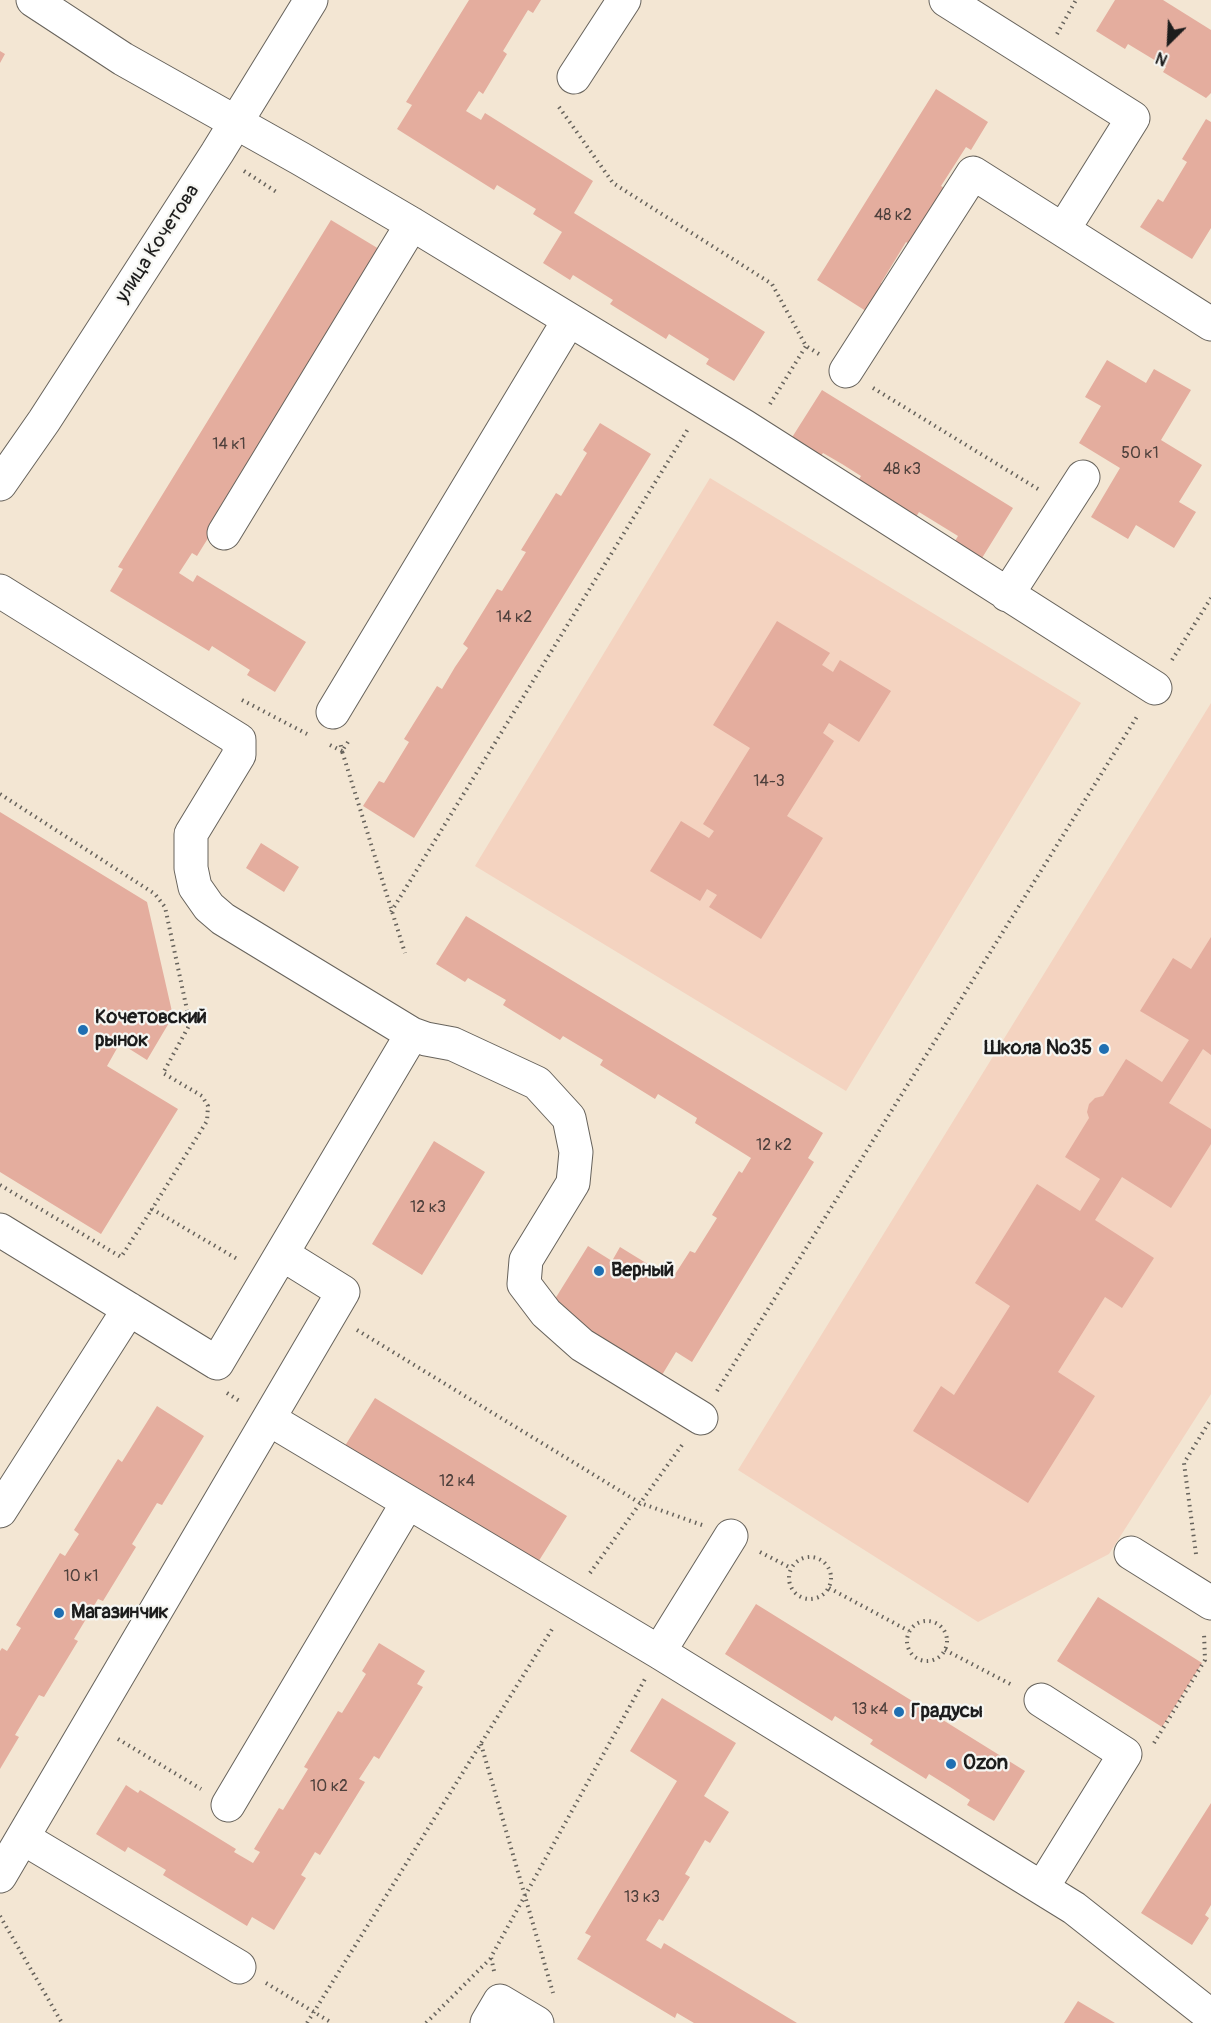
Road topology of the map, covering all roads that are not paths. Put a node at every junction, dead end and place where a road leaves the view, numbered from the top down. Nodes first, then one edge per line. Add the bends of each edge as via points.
1 (33, 0) edge
2 (310, 0) edge
3 (624, 0) edge
4 (946, 0) edge
5 (574, 77) road end
6 (236, 123) junction
7 (411, 224) junction
8 (1063, 230) junction
9 (569, 320) junction
10 (1211, 324) edge
11 (846, 371) road end
12 (1083, 477) dead end
13 (0, 484) edge
14 (224, 533) dead end
15 (0, 591) edge
16 (1007, 595) junction
17 (1155, 688) road end
18 (333, 712) dead end
19 (412, 1034) junction
20 (0, 1230) edge
21 (275, 1266) junction
22 (129, 1308) junction
23 (701, 1418) road end
24 (269, 1419) junction
25 (408, 1502) junction
26 (0, 1511) edge
27 (731, 1536) road end
28 (1131, 1553) dead end
29 (1206, 1600) edge
30 (660, 1652) junction
31 (1041, 1701) road end
32 (228, 1805) road end
33 (23, 1838) junction
34 (0, 1876) edge
35 (1042, 1888) junction
36 (239, 1967) road end
37 (493, 2012) edge
38 (546, 2012) edge
39 (1211, 2015) edge
40 (1206, 2023) edge

1 - 6 main road via 123,59
2 - 6 main road, улица Кочетова
3 - 5 main road
4 - 8 main road via 1133,118
6 - 7 main road
6 - 13 main road, улица Кочетова
7 - 9 main road
7 - 14 main road
8 - 10 main road
8 - 11 main road via 973,173
9 - 16 main road
9 - 18 main road
12 - 16 main road
15 - 19 main road via 239,740 239,755 191,834 195,887 223,919
16 - 17 main road
19 - 21 main road
19 - 23 main road via 453,1044 537,1083 569,1118 576,1152 573,1183 526,1260 524,1284 546,1313 582,1345
20 - 22 main road
21 - 22 main road via 217,1363
21 - 24 main road via 343,1292
22 - 26 main road
24 - 25 main road
24 - 33 main road
25 - 30 main road
25 - 32 main road
27 - 30 main road
28 - 29 main road
30 - 35 main road
31 - 35 main road via 1125,1754
33 - 34 main road
33 - 36 main road
35 - 39 main road via 1074,1908
37 - 38 main road
39 - 40 main road

